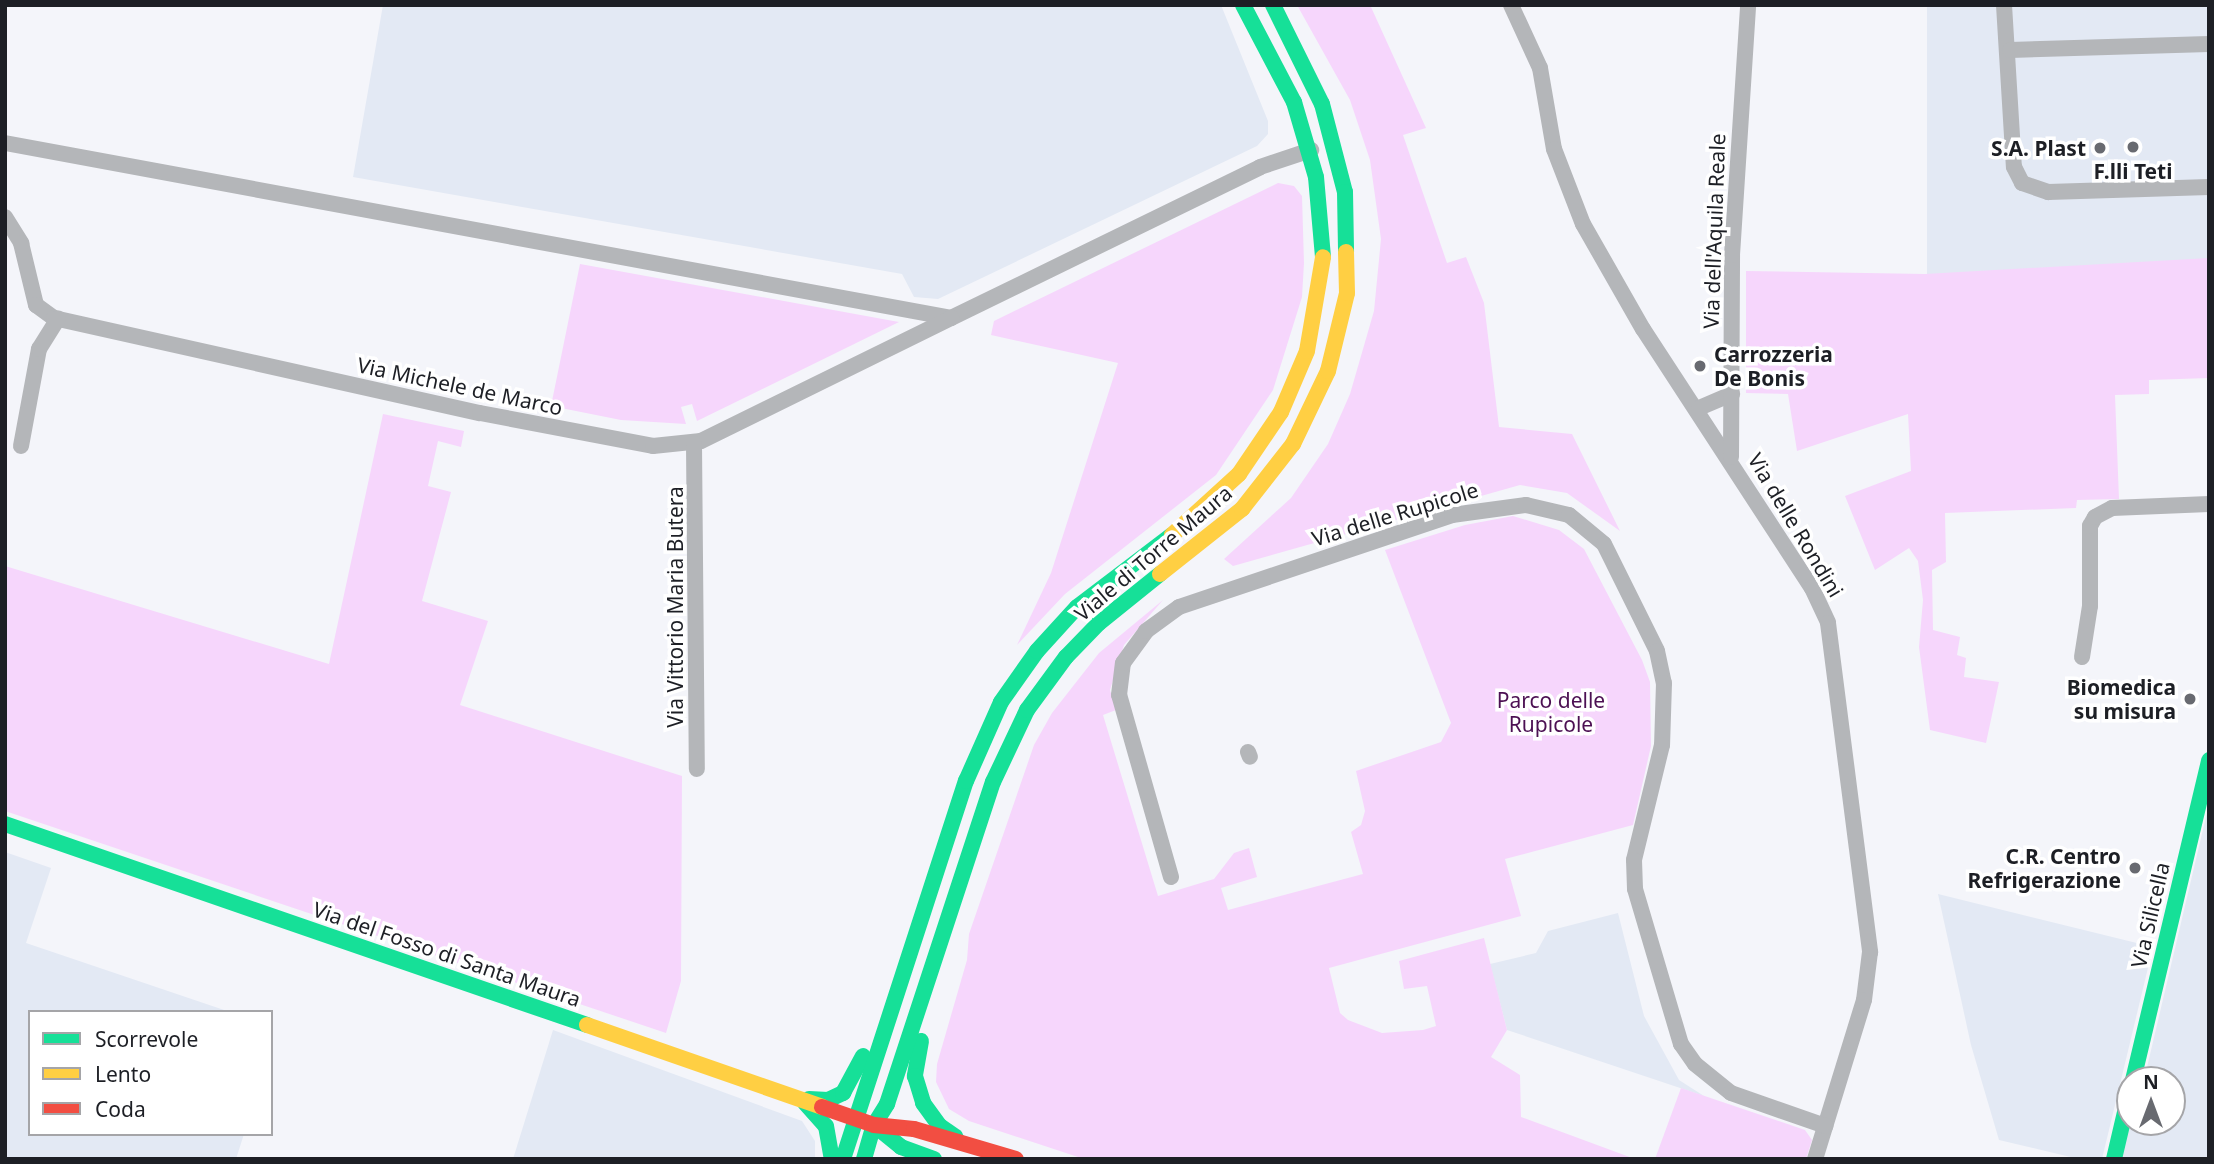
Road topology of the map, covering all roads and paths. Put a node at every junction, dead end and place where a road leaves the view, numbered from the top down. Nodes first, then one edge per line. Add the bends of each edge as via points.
1 (1243, 5) edge
2 (1273, 5) edge
3 (1511, 5) edge
4 (1748, 5) edge
5 (2004, 5) edge
6 (2209, 44) edge
7 (2010, 50) junction
8 (5, 143) edge
9 (1311, 150) junction
10 (2209, 187) edge
11 (5, 217) edge
12 (951, 318) junction
13 (58, 319) junction
14 (1732, 394) junction
15 (1699, 408) junction
16 (694, 444) junction
17 (20, 446) dead end
18 (1731, 457) junction
19 (2209, 504) edge
20 (2082, 657) dead end
21 (2209, 760) edge
22 (697, 769) dead end
23 (5, 824) edge
24 (1171, 877) dead end
25 (932, 965) junction
26 (895, 1000) junction
27 (2136, 1066) edge
28 (799, 1098) junction
29 (857, 1119) junction
30 (874, 1125) junction
31 (1825, 1126) junction
32 (2119, 1136) edge
33 (968, 1144) junction
34 (1821, 1157) edge
35 (931, 1158) edge
36 (832, 1159) edge
37 (843, 1159) edge
38 (864, 1159) edge
39 (1016, 1159) edge
40 (2114, 1159) edge

1 - 9 street, Viale di Torre Maura via 1289,90
2 - 25 street, Viale di Torre Maura via 1322,104 1345,192 1346,293 1325,379 1293,444 1242,509 1099,623 1036,695 993,782
3 - 15 street, Via delle Rondini via 1540,68 1554,149 1583,224 1643,329
4 - 14 street, Via dell'Aquila Reale via 1732,255
5 - 7 street
6 - 7 street
7 - 10 street via 2013,161 2022,183 2048,192
8 - 12 street
9 - 12 street, Via Michele de Marco via 1260,167
9 - 26 street, Viale di Torre Maura via 1321,210 1322,269 1310,340 1294,388 1261,444 1224,489 1077,607 1010,688 974,758
11 - 13 street via 21,243 36,305
12 - 16 street, Via Michele de Marco
13 - 16 street, Via Michele de Marco via 480,413 653,446
13 - 17 street via 38,349
14 - 15 street
14 - 18 street, Via dell'Aquila Reale
15 - 18 street, Via delle Rondini
16 - 22 street, Via Vittorio Maria Butera
18 - 31 street, Via delle Rondini via 1821,604 1830,635 1870,952 1864,1000
19 - 20 street via 2112,508 2095,516 2090,530 2090,607
21 - 27 street, Via Silicella
23 - 28 street, Via del Fosso di Santa Maura
24 - 31 street, Via delle Rupicole via 1119,695 1123,663 1146,631 1179,607 1452,515 1526,505 1569,515 1604,544 1648,627 1664,683 1662,745 1634,860 1635,889 1681,1044 1695,1064 1731,1093
25 - 30 street, Viale di Torre Maura via 887,1104
25 - 33 street via 931,1000 915,1076 933,1118
26 - 28 street via 874,1028 849,1087 832,1099
26 - 29 street, Viale di Torre Maura
28 - 29 street, Via del Fosso di Santa Maura
28 - 36 street via 825,1126
29 - 30 street, Via del Fosso di Santa Maura
29 - 37 street, Viale di Torre Maura
30 - 33 street, Via del Fosso di Santa Maura via 908,1127
30 - 35 street, Via del Fosso di Santa Maura via 901,1147
30 - 38 street, Viale di Torre Maura
31 - 34 street, Via delle Rondini
32 - 40 street
33 - 39 street, Via del Fosso di Santa Maura

